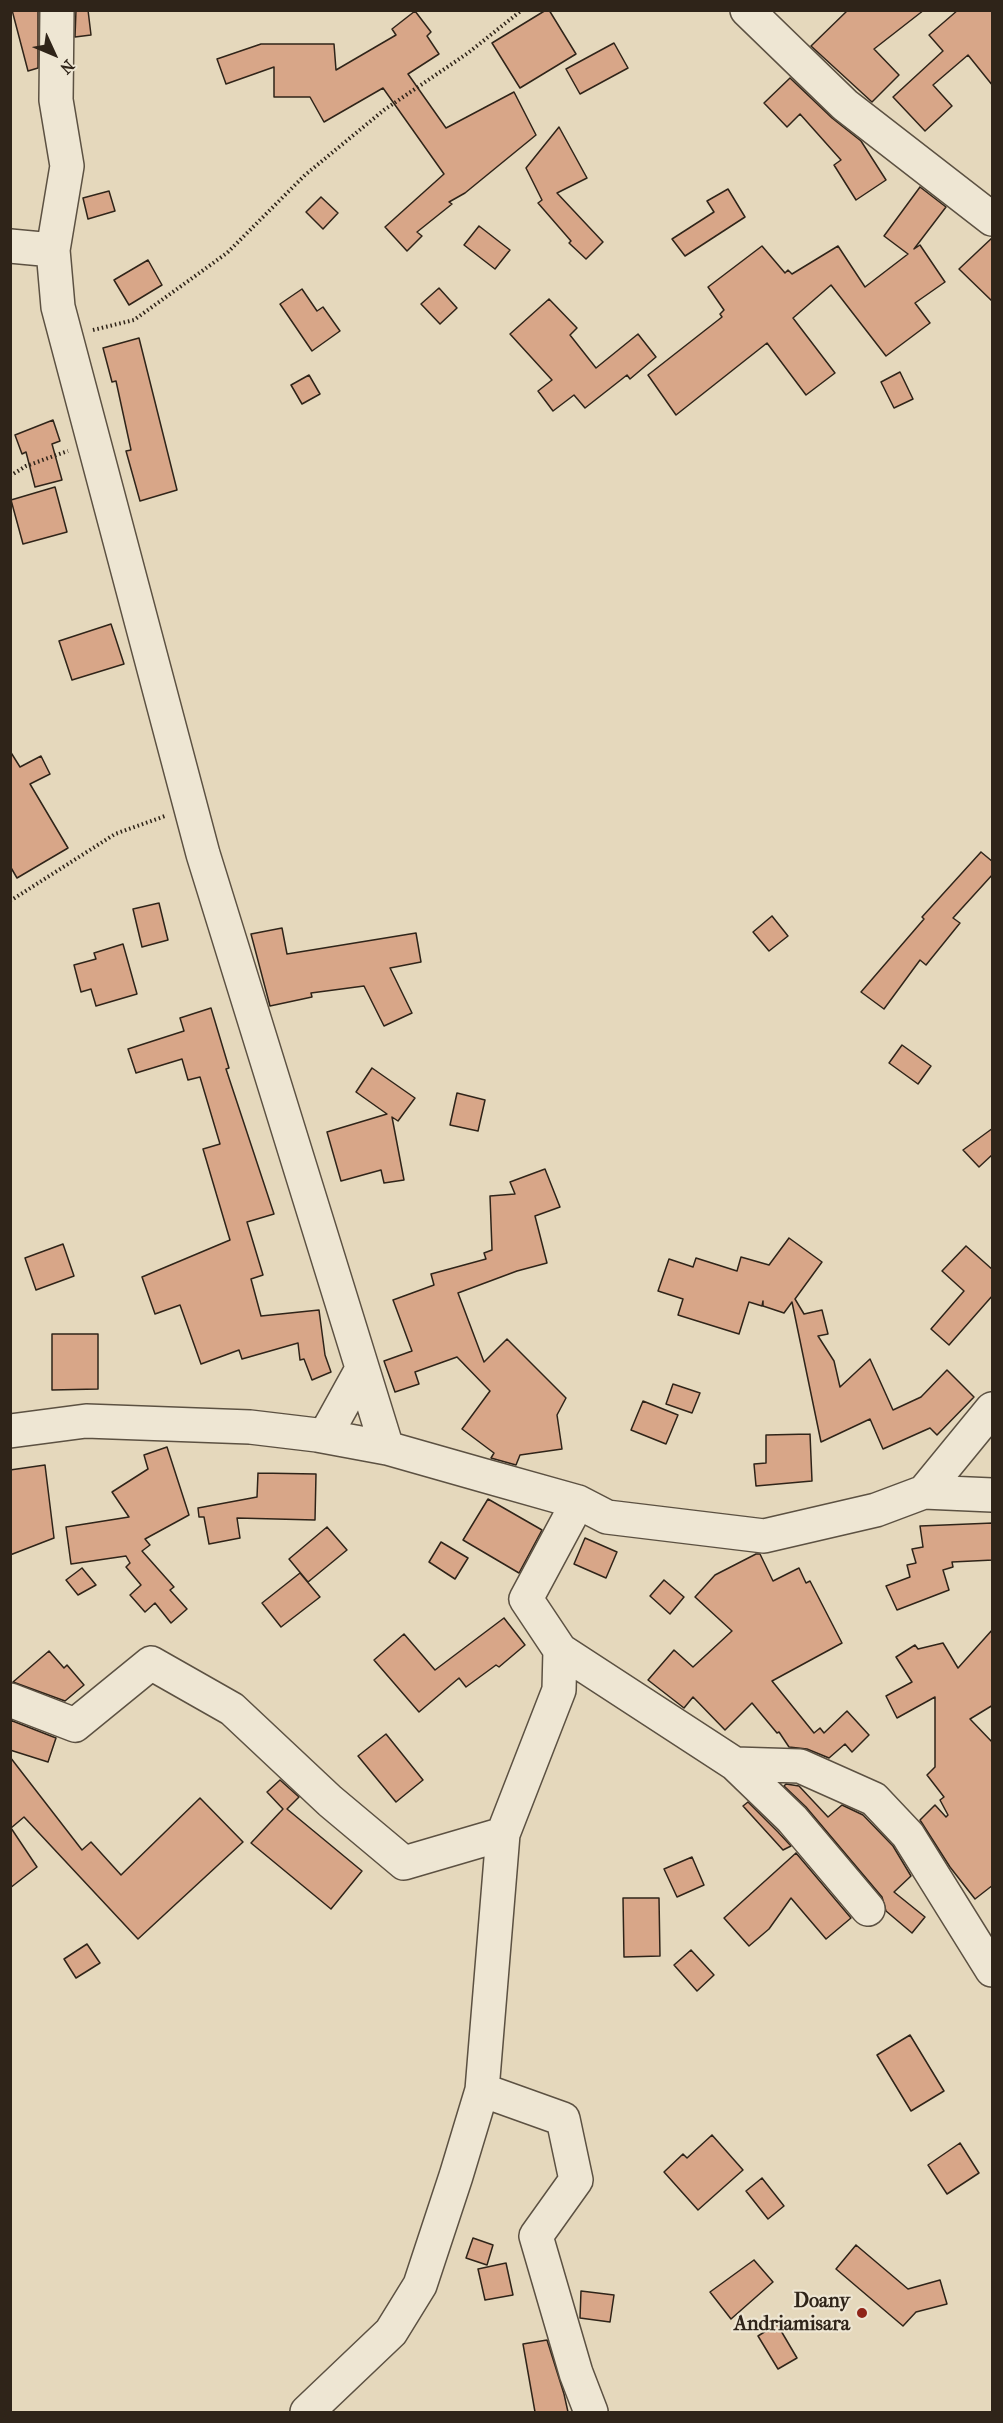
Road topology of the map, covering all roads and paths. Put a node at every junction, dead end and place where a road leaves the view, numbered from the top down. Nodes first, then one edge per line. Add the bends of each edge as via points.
1 (57, 10) edge
2 (522, 10) edge
3 (747, 10) edge
4 (993, 219) edge
5 (10, 246) edge
6 (52, 250) junction
7 (67, 336) junction
8 (95, 442) junction
9 (10, 476) edge
10 (191, 807) junction
11 (10, 901) edge
12 (362, 1369) junction
13 (993, 1410) edge
14 (10, 1431) edge
15 (325, 1436) junction
16 (387, 1448) junction
17 (924, 1492) junction
18 (993, 1495) edge
19 (578, 1502) junction
20 (560, 1650) junction
21 (10, 1700) edge
22 (735, 1764) junction
23 (503, 1834) junction
24 (868, 1909) dead end
25 (993, 1970) edge
26 (482, 2090) junction
27 (306, 2412) edge
28 (591, 2412) edge

1 - 6 street via 56,100 67,166
2 - 7 path via 376,117 305,175 227,253 134,320
3 - 4 street via 845,105
5 - 6 street
6 - 7 street via 58,307
7 - 8 street
8 - 9 path via 26,466
8 - 10 street
10 - 11 path via 115,834
10 - 12 street
12 - 15 street
12 - 16 street
13 - 17 street
14 - 15 street via 86,1422 250,1427
15 - 16 street
16 - 19 street
17 - 18 street
17 - 19 street via 876,1510 764,1536 607,1517
19 - 20 street via 526,1599
20 - 22 street
20 - 23 street via 559,1690
21 - 23 street via 75,1725 151,1663 232,1708 330,1801 404,1863
22 - 24 street via 792,1819
22 - 25 street via 800,1766 874,1799 908,1835
23 - 26 street
26 - 27 street via 420,2284 391,2332
26 - 28 street via 563,2119 576,2180 536,2236

